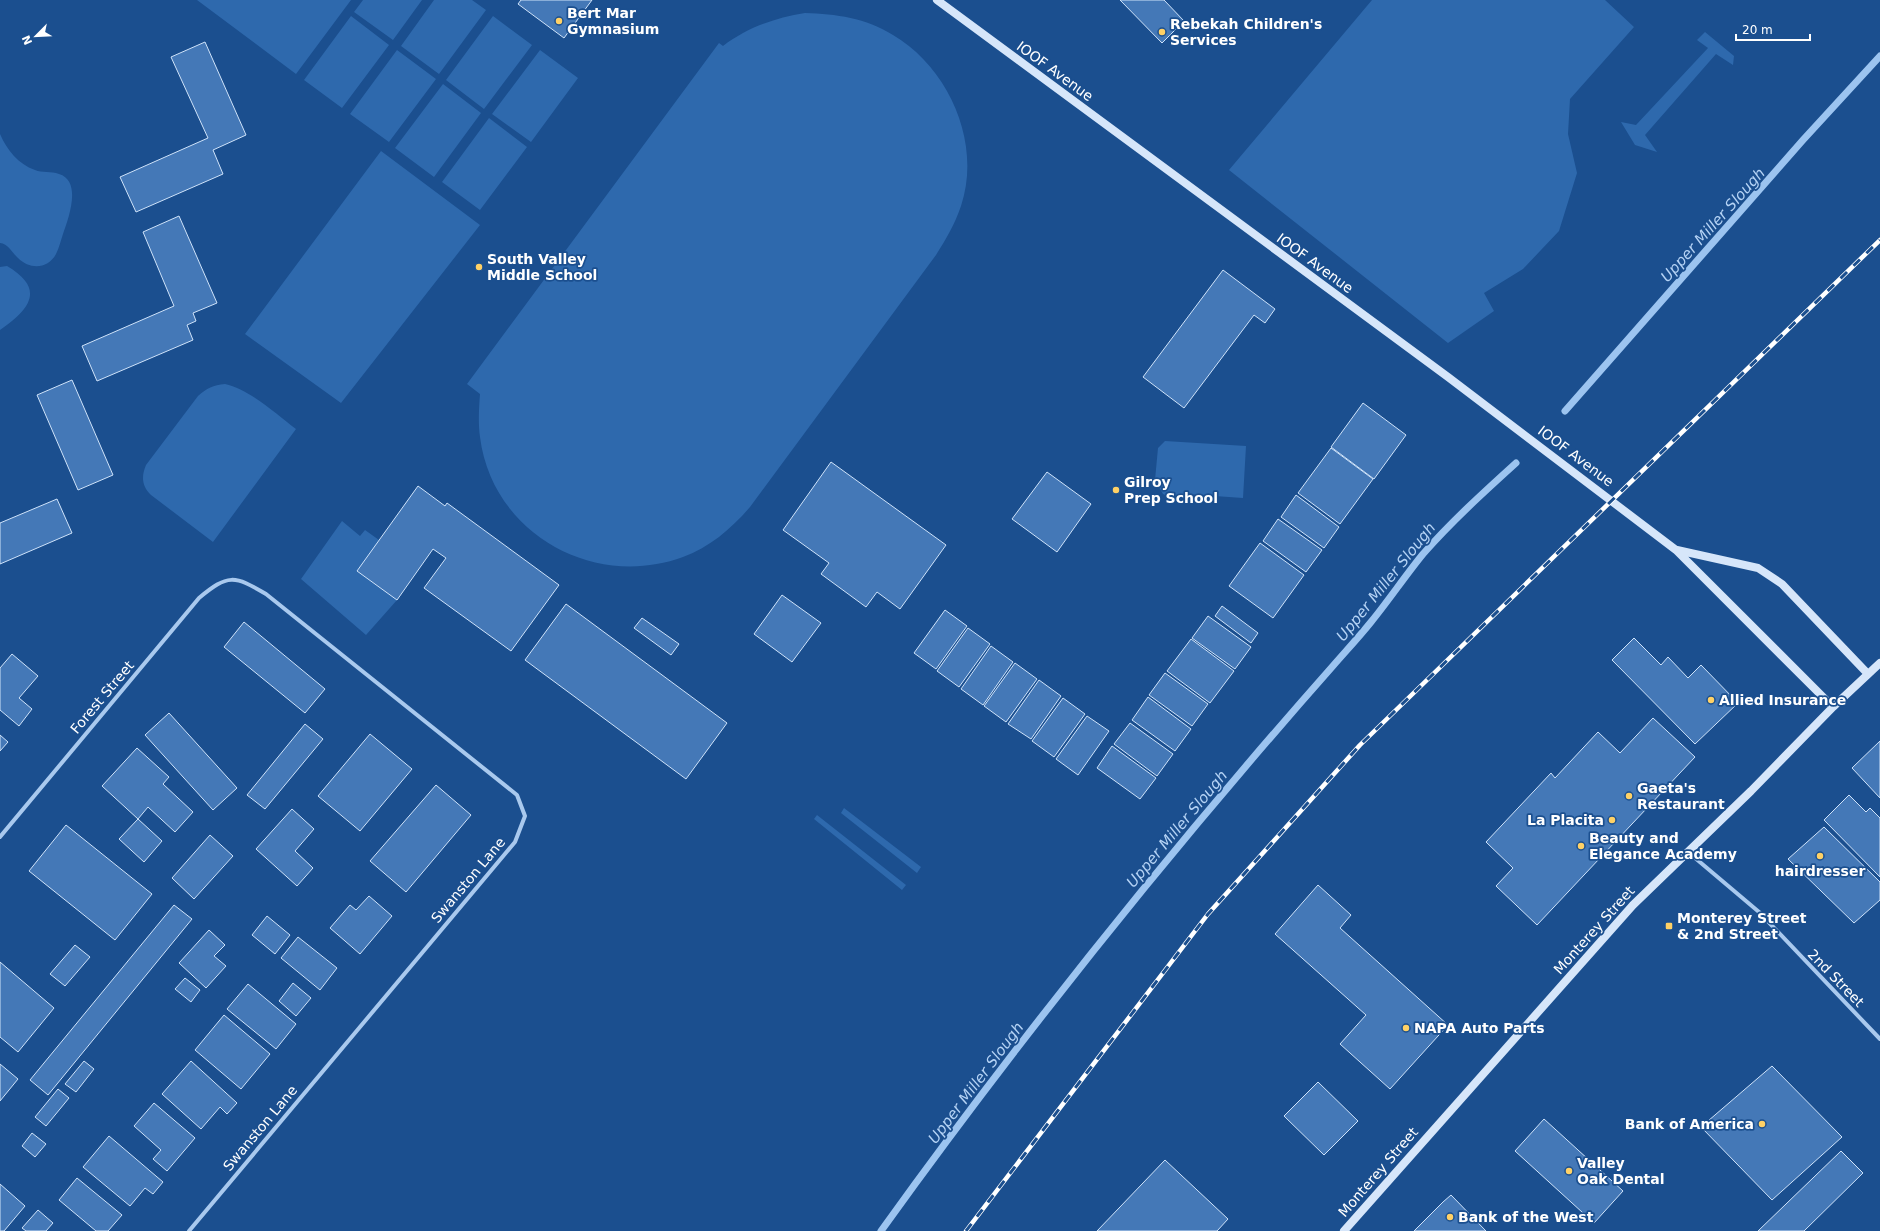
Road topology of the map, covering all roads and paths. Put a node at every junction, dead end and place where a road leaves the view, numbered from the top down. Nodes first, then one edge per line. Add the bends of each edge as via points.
1 (937, 0) edge
2 (1676, 550) junction
3 (228, 580) joint
4 (1880, 663) edge
5 (1868, 674) junction
6 (1834, 707) junction
7 (0, 837) edge
8 (1687, 852) junction
9 (1880, 1039) edge
10 (189, 1231) edge
11 (1344, 1231) edge

1 - 2 street, IOOF Avenue via 1612,499
2 - 5 street, IOOF Avenue via 1758,568 1782,584
2 - 6 street, IOOF Avenue
3 - 7 street, Forest Street via 214,586 199,598
3 - 10 street, Swanston Lane via 242,581 266,594 517,795 525,816 515,842
4 - 5 street, Monterey Street
5 - 6 street, Monterey Street
6 - 8 street, Monterey Street
8 - 9 street, 2nd Street via 1759,912
8 - 11 street, Monterey Street via 1633,905

